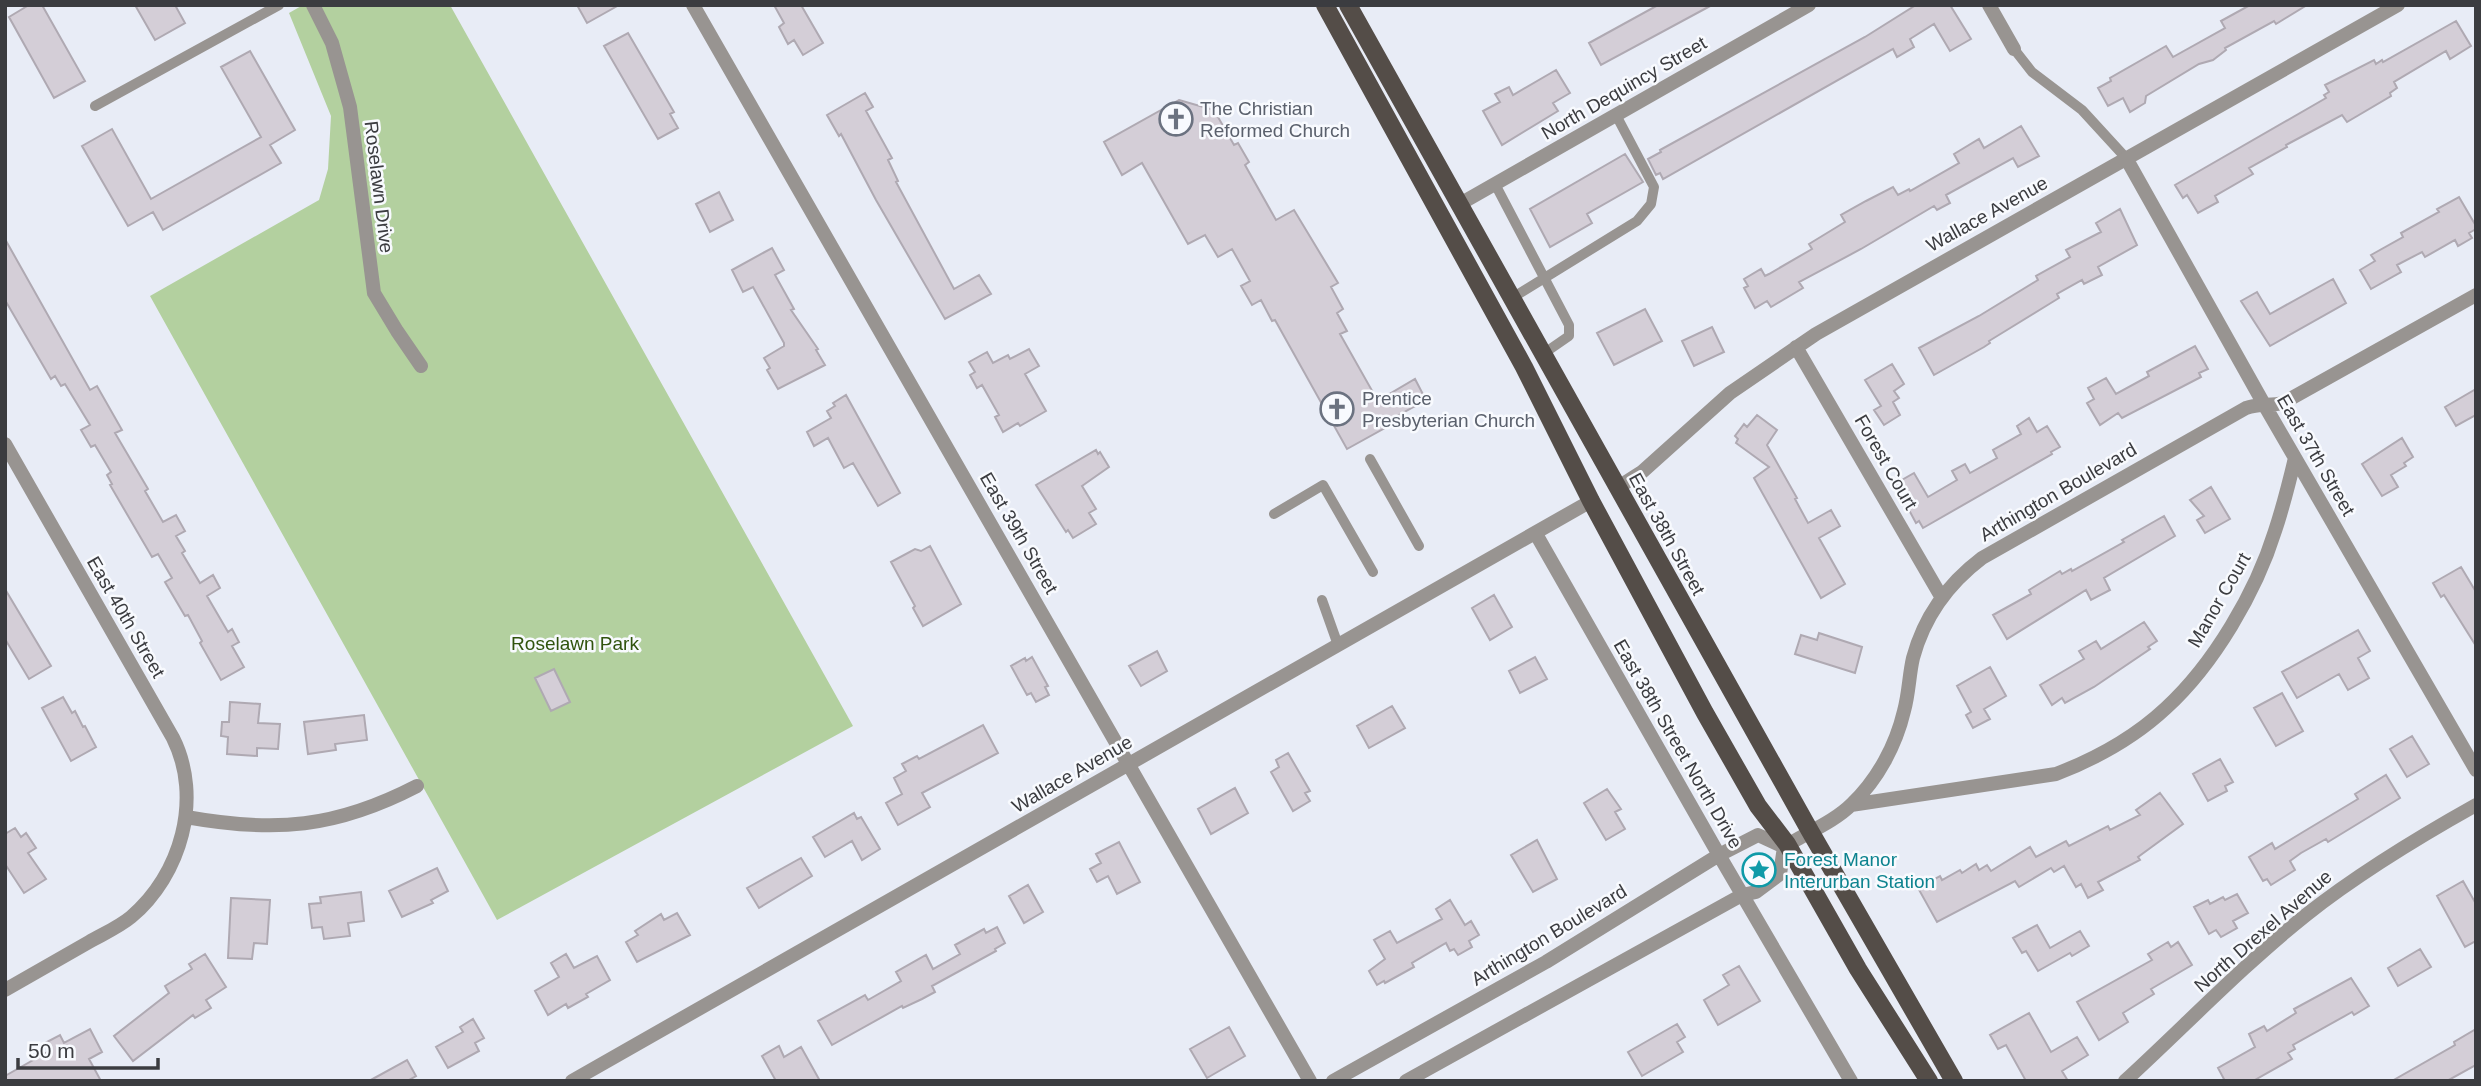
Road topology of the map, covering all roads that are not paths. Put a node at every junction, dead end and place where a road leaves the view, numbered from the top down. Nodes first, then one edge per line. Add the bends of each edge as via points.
1 (279, 5) edge
2 (313, 5) edge
3 (693, 5) edge
4 (1325, 5) edge
5 (1348, 5) edge
6 (1809, 5) edge
7 (1989, 5) edge
8 (2398, 5) edge
9 (2014, 49) joint
10 (95, 106) dead end
11 (1616, 115) junction
12 (2126, 158) junction
13 (1495, 184) junction
14 (1458, 205) junction
15 (1545, 278) junction
16 (2476, 295) edge
17 (1512, 298) junction
18 (1796, 346) junction
19 (1543, 354) junction
20 (421, 366) dead end
21 (2266, 406) junction
22 (5, 444) edge
23 (2295, 458) junction
24 (1370, 459) dead end
25 (1617, 488) junction
26 (1591, 501) junction
27 (1274, 514) dead end
28 (1536, 534) junction
29 (1419, 546) dead end
30 (1373, 572) dead end
31 (1942, 598) junction
32 (1322, 600) dead end
33 (1338, 645) junction
34 (1129, 763) junction
35 (2476, 770) edge
36 (417, 786) dead end
37 (1851, 805) junction
38 (2476, 805) edge
39 (186, 817) junction
40 (1810, 831) junction
41 (1786, 846) junction
42 (1719, 855) junction
43 (1742, 895) junction
44 (5, 989) edge
45 (572, 1081) edge
46 (1310, 1081) edge
47 (1333, 1081) edge
48 (1406, 1081) edge
49 (1851, 1081) edge
50 (1929, 1081) edge
51 (1954, 1081) edge
52 (2125, 1081) edge

1 - 10 lane
2 - 20 street, Roselawn Drive via 332,43 350,107 374,293
3 - 34 street, East 39th Street
4 - 26 main road via 1524,367
5 - 14 main road, East 38th Street
6 - 11 street, North Dequincy Street
7 - 9 street
8 - 12 street, Wallace Avenue
9 - 12 lane via 2032,72 2082,110
11 - 13 street, North Dequincy Street
11 - 15 lane via 1654,187 1651,204 1637,221
12 - 18 street, Wallace Avenue
12 - 21 street, East 37th Street
13 - 14 street, North Dequincy Street
13 - 15 lane
14 - 17 main road, East 38th Street
15 - 17 lane
15 - 19 lane via 1569,325 1569,336
16 - 21 street, Arthington Boulevard via 2283,403
17 - 19 main road, East 38th Street
18 - 25 street, Wallace Avenue via 1730,393 1651,464
18 - 31 street, Forest Court
19 - 25 main road, East 38th Street
21 - 23 street, East 37th Street
21 - 31 street, Arthington Boulevard via 2246,408 1990,552 1967,569
22 - 39 street, East 40th Street via 177,746 184,771
23 - 35 street, East 37th Street
23 - 37 street, Manor Court via 2275,532 2244,603 2201,668 2161,713 2108,749 2056,774
24 - 29 lane
25 - 40 main road, East 38th Street
26 - 28 street, Wallace Avenue
26 - 41 main road via 1705,713
27 - 30 lane via 1324,485
28 - 33 street, Wallace Avenue
28 - 42 street, East 38th Street North Drive
31 - 37 street, Arthington Boulevard via 1918,644 1905,709 1891,749
32 - 33 lane
33 - 34 street, Wallace Avenue
34 - 45 street, Wallace Avenue
34 - 46 street, East 39th Street
36 - 39 street via 361,811 301,825 256,827
37 - 40 street, Arthington Boulevard
38 - 52 street, North Drexel Avenue via 2395,851 2312,910
39 - 44 street via 164,879 143,906 124,922
40 - 41 street, Arthington Boulevard
40 - 51 main road, East 38th Street
41 - 42 street, Arthington Boulevard via 1758,835
41 - 43 street via 1780,874 1756,892
41 - 50 main road
42 - 43 street, East 38th Street North Drive
42 - 47 street, Arthington Boulevard via 1546,962
43 - 48 street
43 - 49 street, East 38th Street North Drive

